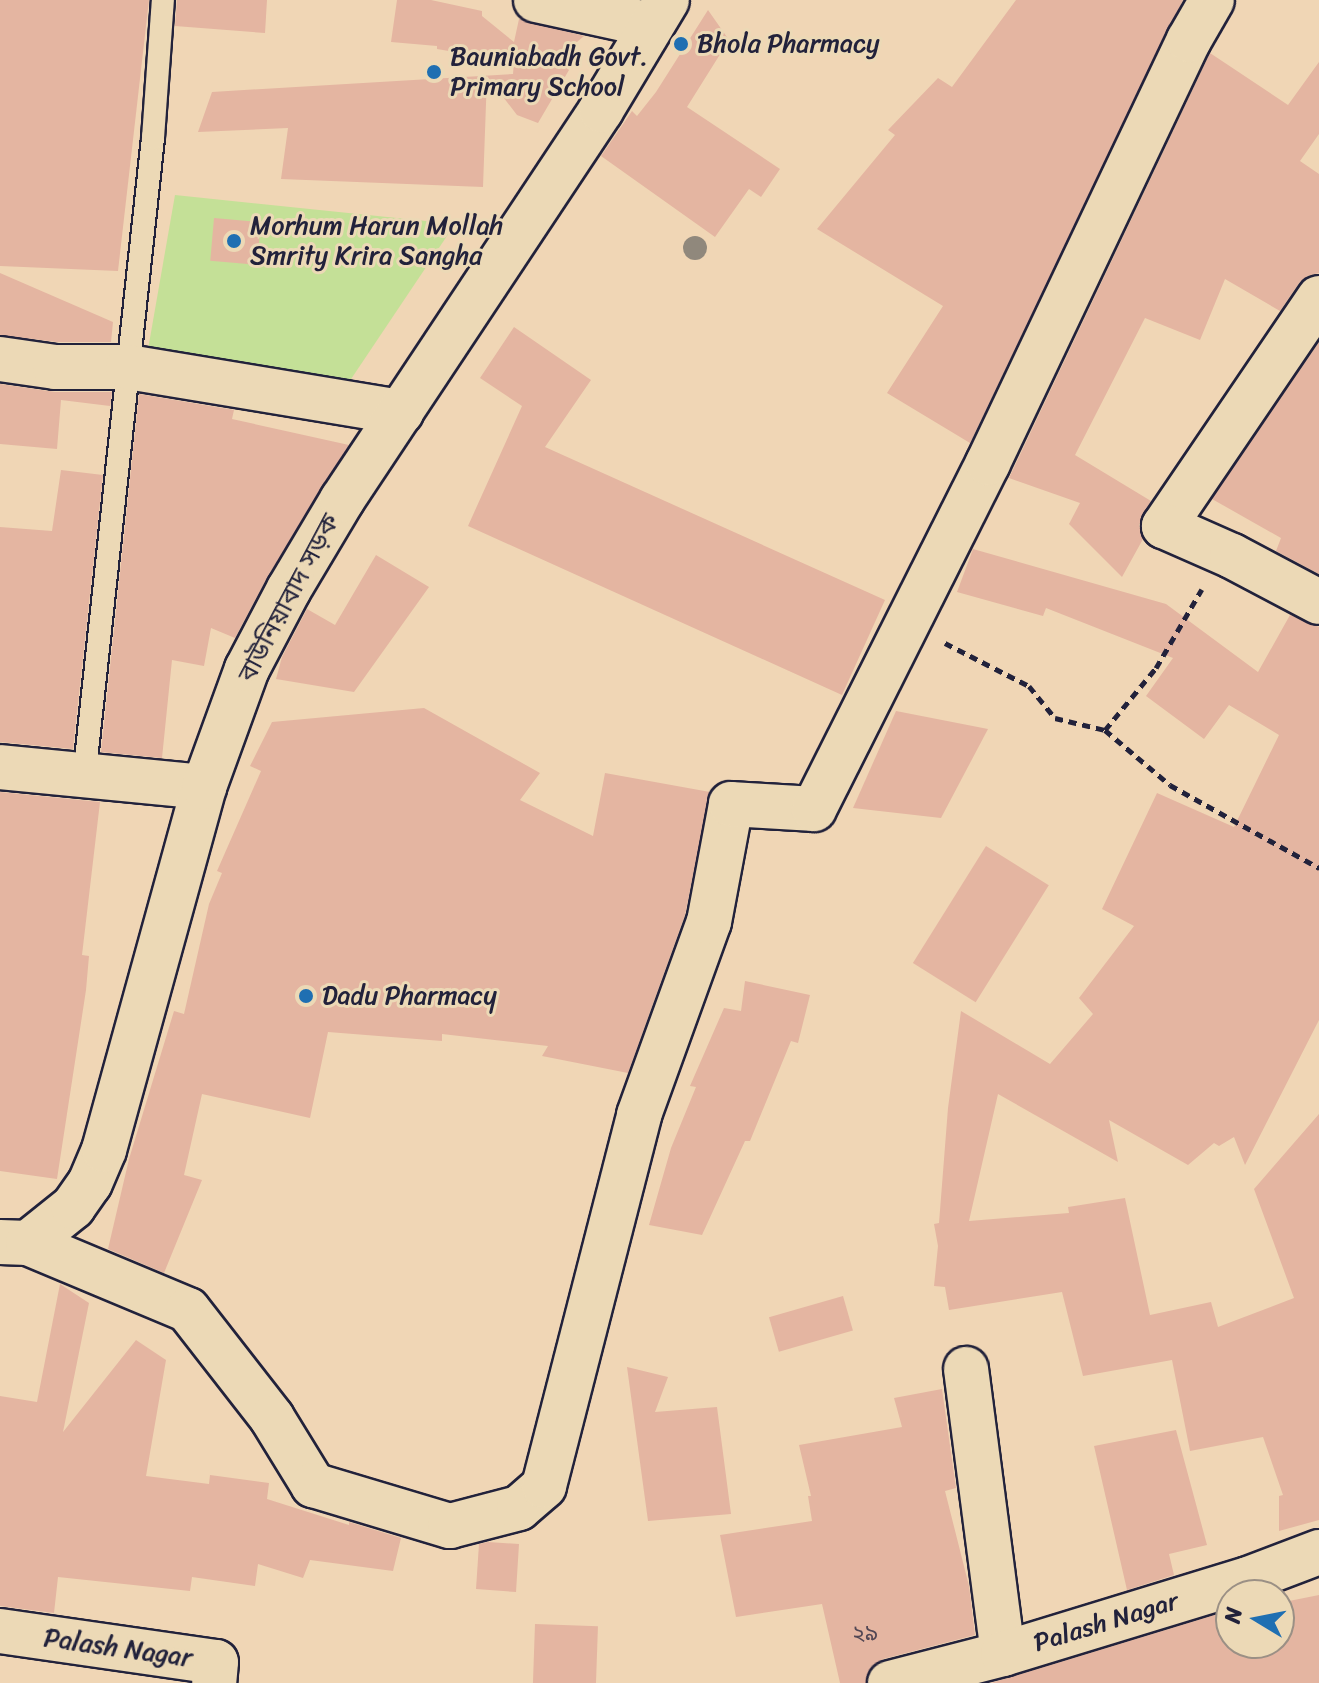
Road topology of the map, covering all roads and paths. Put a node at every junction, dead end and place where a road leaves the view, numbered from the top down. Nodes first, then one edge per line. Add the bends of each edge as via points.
1 (163, 0) edge
2 (536, 0) edge
3 (1212, 0) edge
4 (659, 12) edge
5 (1319, 298) edge
6 (0, 359) edge
7 (128, 367) junction
8 (401, 412) junction
9 (1232, 556) junction
10 (1319, 602) edge
11 (909, 624) junction
12 (1105, 730) junction
13 (0, 767) edge
14 (84, 778) junction
15 (204, 787) junction
16 (1319, 868) edge
17 (14, 1242) edge
18 (966, 1369) dead end
19 (1319, 1552) edge
20 (0, 1631) edge
21 (1003, 1654) junction
22 (214, 1683) edge
23 (890, 1683) edge

1 - 7 lane
2 - 4 street
3 - 11 street
4 - 8 street, বাউনিয়াবাদ সড়ক via 601,110
5 - 9 street via 1164,526
6 - 7 street via 55,367
7 - 8 street
7 - 14 lane
8 - 15 street, বাউনিয়াবাদ সড়ক via 342,500 254,655
9 - 10 street
9 - 12 path via 1199,594 1156,668
11 - 12 path via 1029,686 1055,718
11 - 17 street via 814,809 731,804 709,922 639,1115 544,1486 519,1508 450,1526 313,1485 272,1418 188,1310
12 - 16 path via 1170,785
13 - 14 street
14 - 15 street
15 - 17 street, বাউনিয়াবাদ সড়ক via 104,1150 73,1207
18 - 21 street
19 - 21 street, Palash Nagar
20 - 22 street, Palash Nagar via 216,1662
21 - 23 street, Palash Nagar

